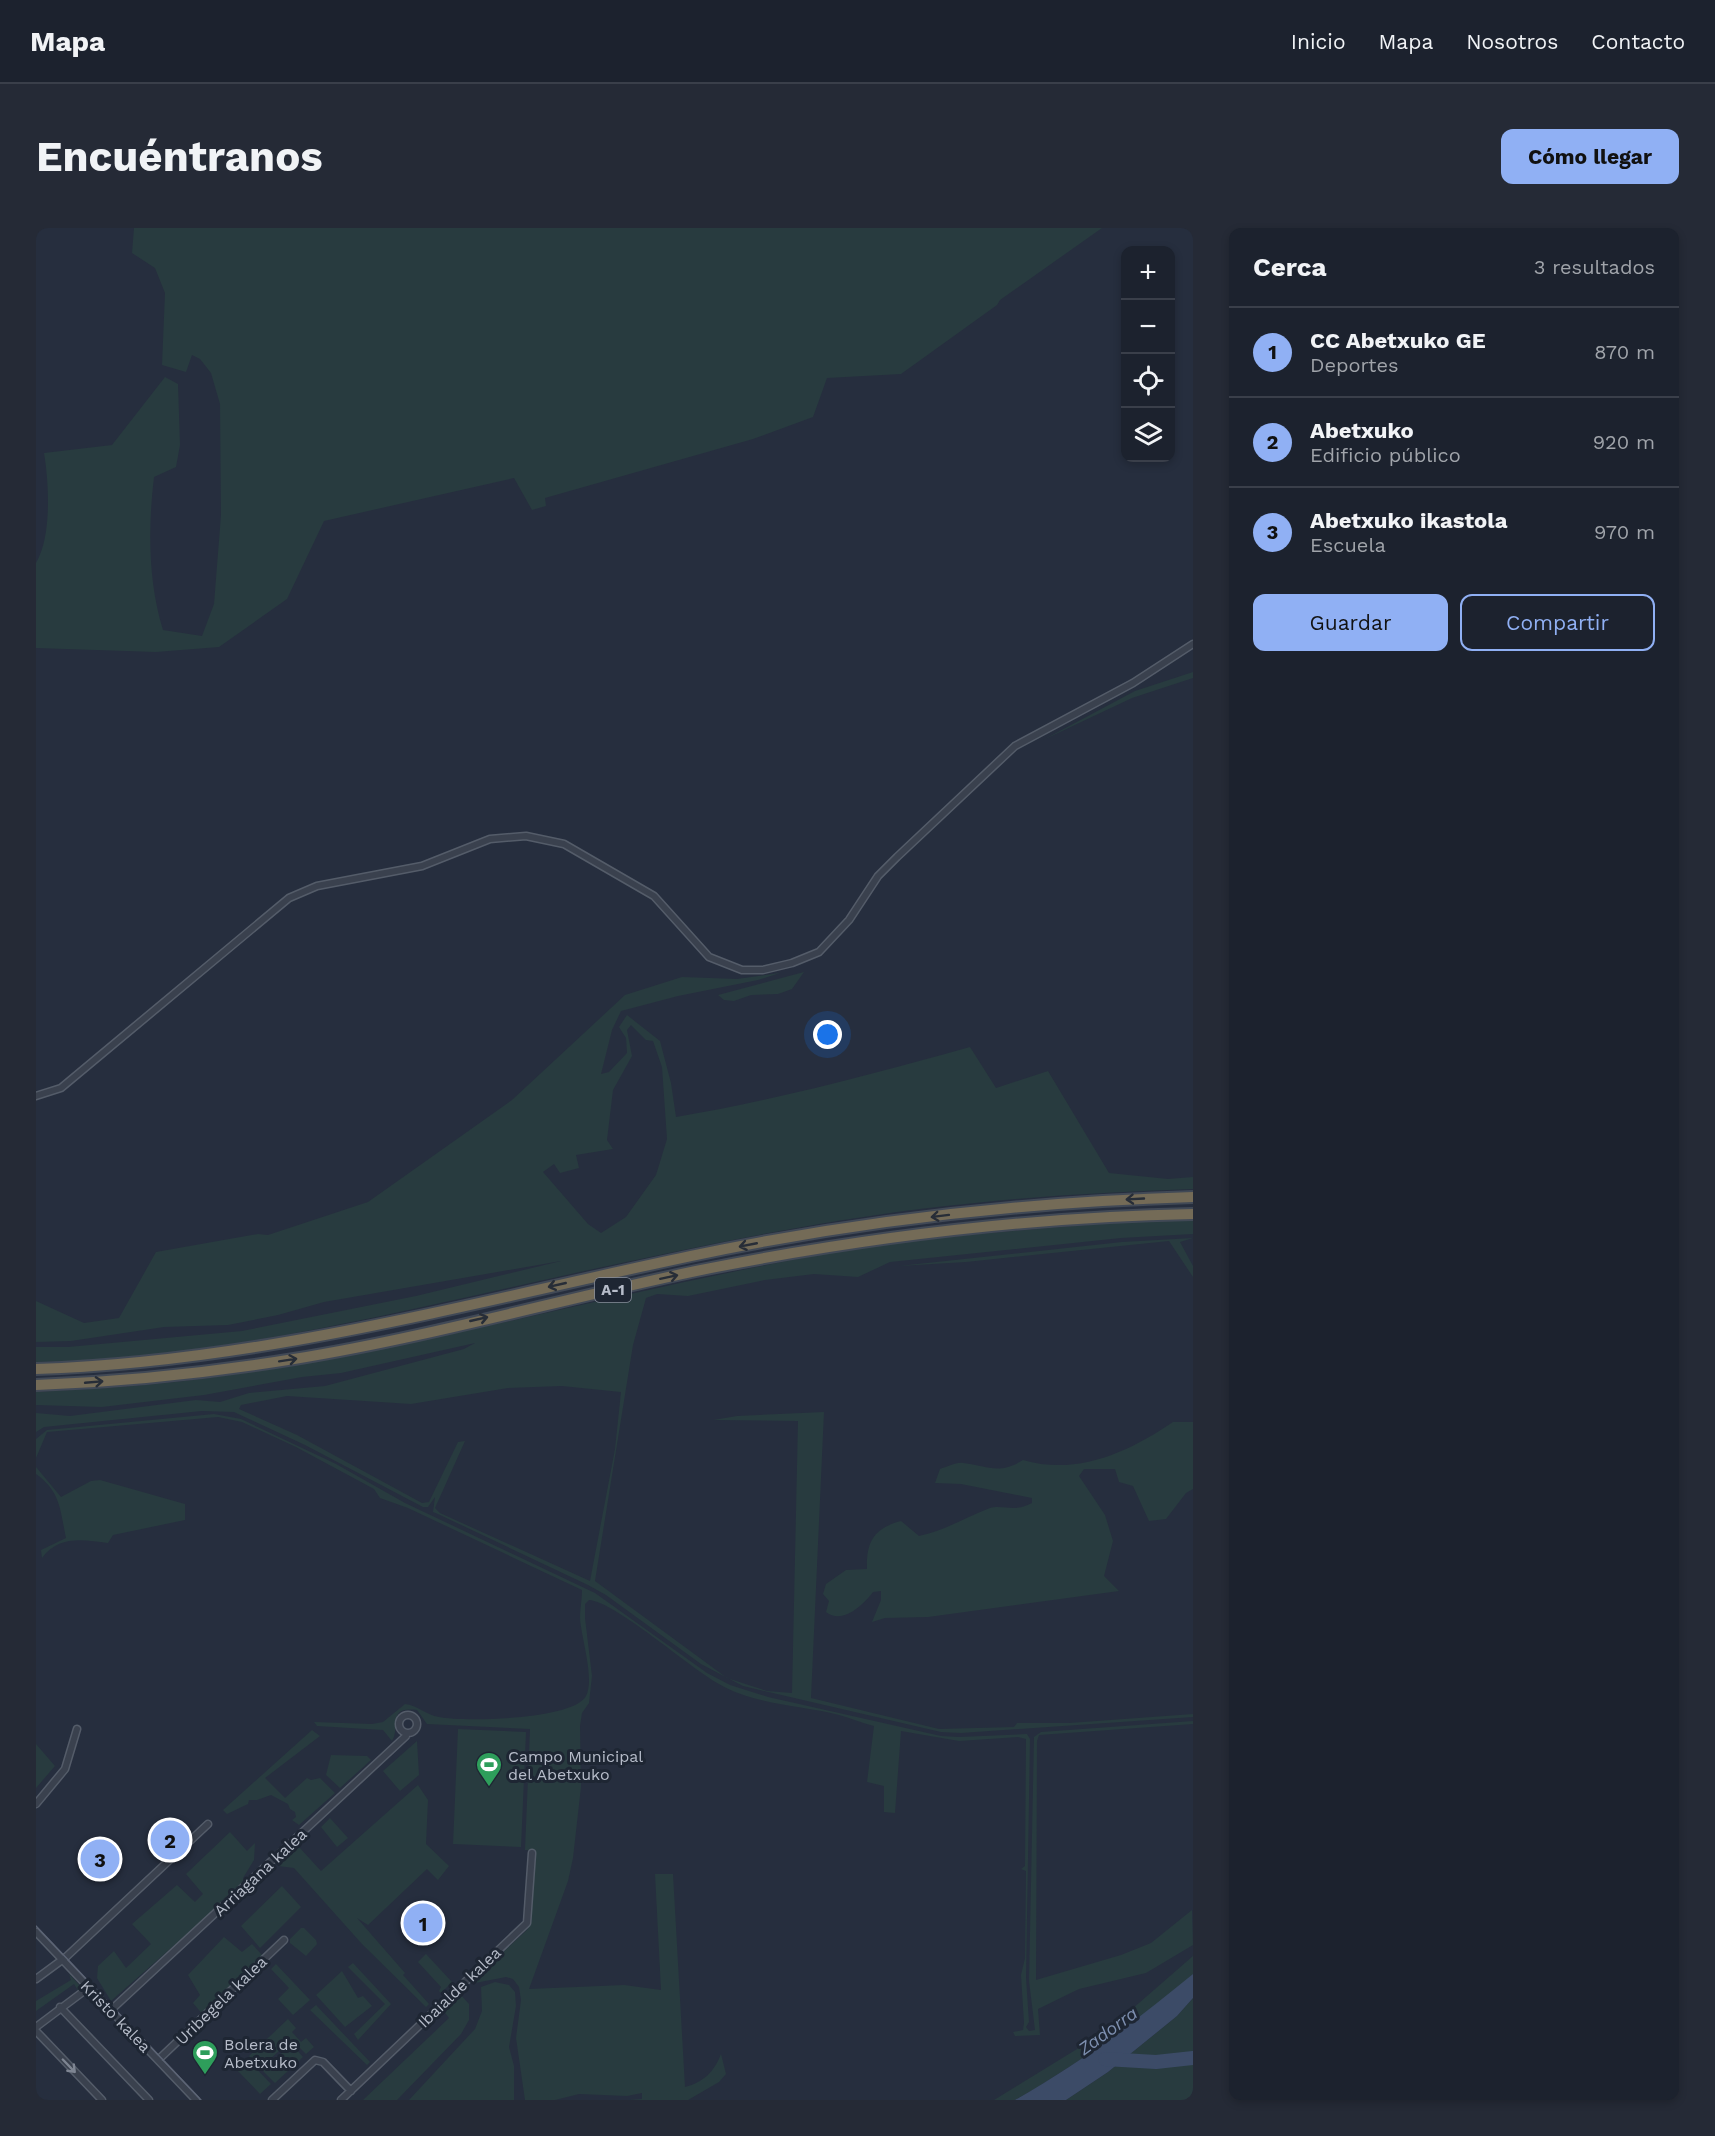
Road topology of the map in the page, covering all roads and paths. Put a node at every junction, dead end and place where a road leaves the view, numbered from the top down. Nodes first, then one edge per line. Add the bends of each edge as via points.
1 (1193, 644) edge
2 (940, 806) dead end
3 (946, 812) junction
4 (892, 849) dead end
5 (898, 855) junction
6 (36, 1096) edge
7 (1193, 1197) edge
8 (1193, 1214) edge
9 (36, 1369) edge
10 (36, 1386) edge
11 (77, 1729) dead end
12 (406, 1733) dead end
13 (36, 1804) edge
14 (208, 1824) dead end
15 (532, 1853) dead end
16 (36, 1932) edge
17 (284, 1940) dead end
18 (62, 1960) junction
19 (38, 1975) edge
20 (84, 1991) dead end
21 (60, 2007) junction
22 (111, 2010) junction
23 (36, 2027) edge
24 (36, 2031) edge
25 (158, 2060) junction
26 (351, 2091) junction
27 (102, 2100) edge
28 (148, 2100) edge
29 (196, 2100) edge
30 (272, 2100) edge
31 (341, 2100) edge

1 - 3 street via 1125,687 1029,736
2 - 3 street
3 - 5 street
4 - 5 street
5 - 6 street via 878,876 849,920 819,952 763,970 742,970 709,957 654,896 564,844 526,836 490,840 422,866 317,886 289,898 267,914 61,1088
7 -> 9 highway, A-1 via 962,1213 802,1234 297,1341 179,1359
10 -> 8 highway, A-1 via 195,1374 296,1359 814,1249 1044,1221
11 - 13 street via 65,1769
12 - 22 street, Arriagana kalea
14 - 18 street
15 - 26 street, Ibaialde kalea via 527,1923
16 - 18 street, Kristo kalea
17 - 25 street, Uribegela kalea
18 - 19 street
18 - 22 street, Kristo kalea
20 - 21 street
21 - 23 street
21 - 28 street
22 - 25 street, Kristo kalea
24 -> 27 street
25 - 29 street, Kristo kalea
26 - 30 street via 323,2062 315,2060
26 - 31 street, Ibaialde kalea

